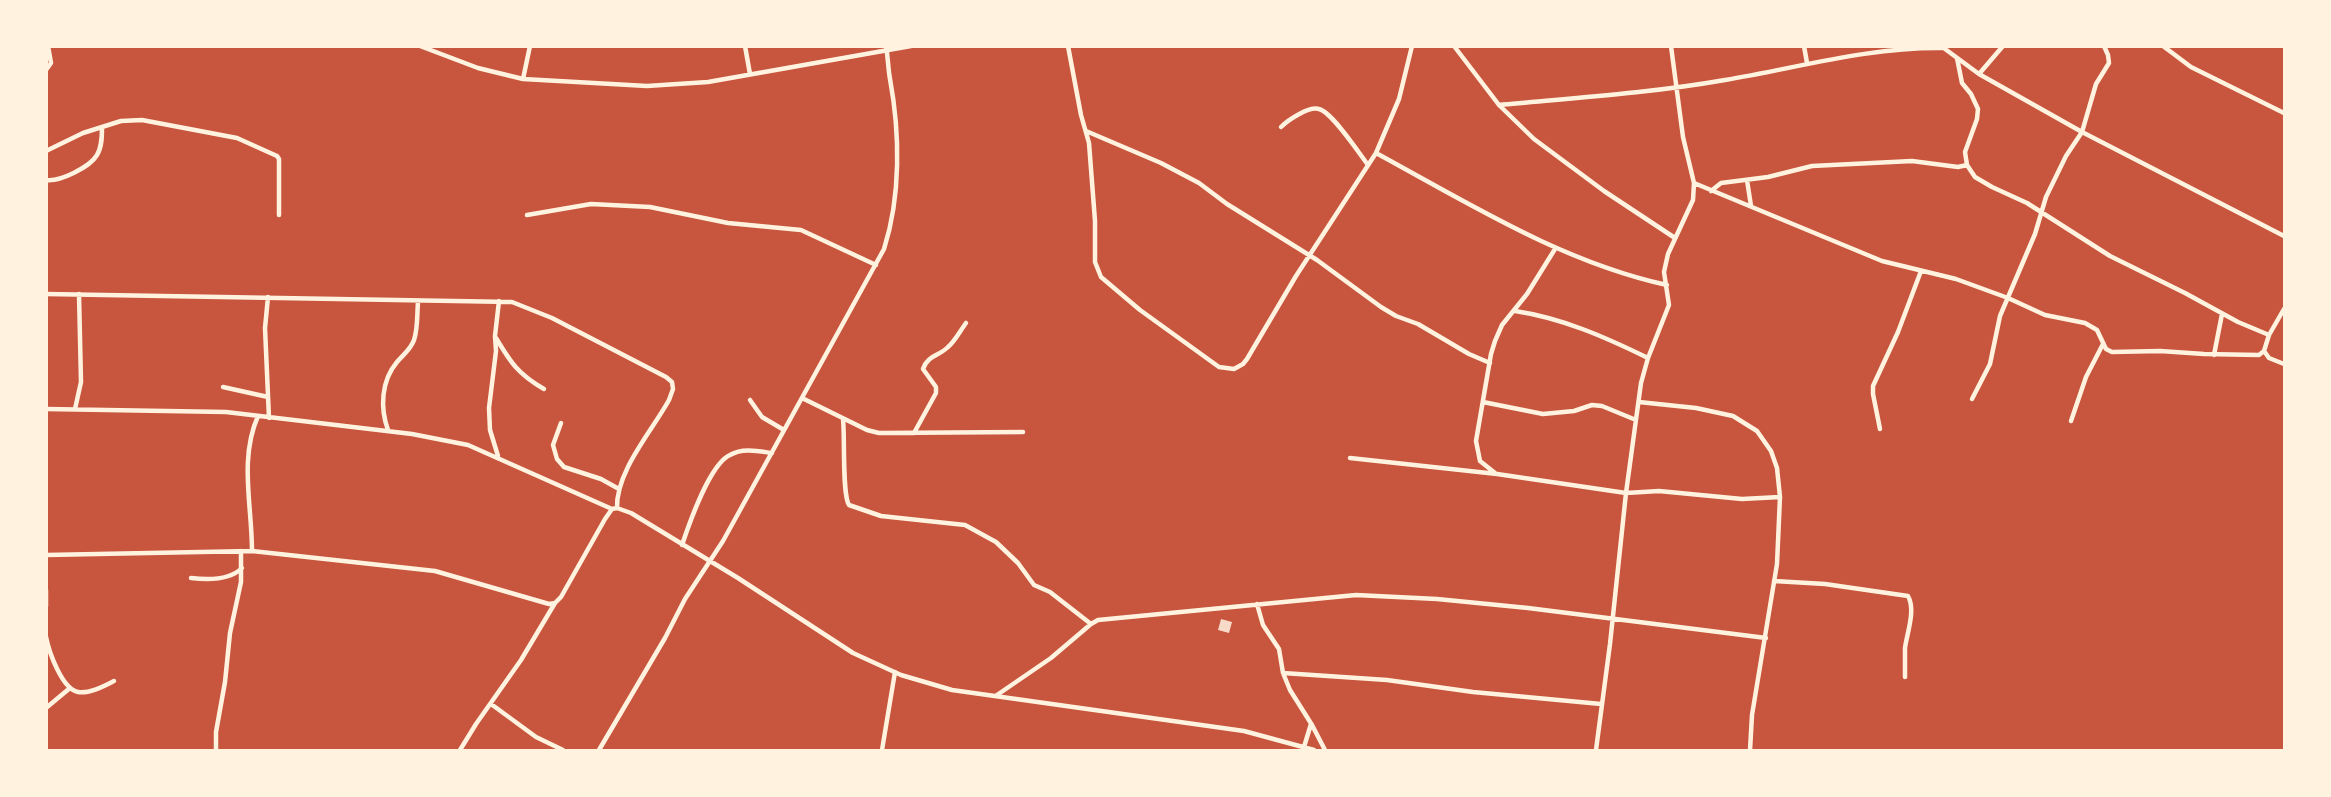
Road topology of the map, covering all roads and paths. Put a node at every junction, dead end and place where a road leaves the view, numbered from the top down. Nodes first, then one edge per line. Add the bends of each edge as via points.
1 (48, 46) edge
2 (420, 46) edge
3 (530, 46) edge
4 (745, 46) edge
5 (911, 46) edge
6 (1068, 46) edge
7 (1412, 46) edge
8 (1454, 46) edge
9 (1671, 46) edge
10 (1804, 46) edge
11 (2002, 46) edge
12 (2104, 46) edge
13 (2163, 46) edge
14 (1941, 47) edge
15 (886, 49) edge
16 (1957, 58) junction
17 (1807, 63) junction
18 (46, 70) edge
19 (750, 74) junction
20 (1979, 74) junction
21 (523, 79) junction
22 (1678, 88) junction
23 (1499, 105) junction
24 (2284, 113) edge
25 (102, 127) junction
26 (1281, 127) dead end
27 (1086, 131) junction
28 (2082, 132) junction
29 (46, 151) edge
30 (1376, 153) junction
31 (1368, 165) junction
32 (1967, 165) junction
33 (46, 180) edge
34 (1747, 180) junction
35 (1694, 183) junction
36 (1711, 190) junction
37 (1752, 206) junction
38 (2041, 212) junction
39 (279, 215) dead end
40 (527, 215) dead end
41 (2284, 236) edge
42 (1675, 238) junction
43 (1555, 249) junction
44 (1309, 256) junction
45 (876, 265) junction
46 (1921, 271) junction
47 (1667, 285) junction
48 (46, 294) edge
49 (79, 294) junction
50 (268, 297) junction
51 (2008, 298) junction
52 (499, 301) junction
53 (418, 302) junction
54 (2284, 309) edge
55 (1515, 311) junction
56 (2222, 314) junction
57 (966, 323) dead end
58 (2269, 335) junction
59 (495, 336) junction
60 (2103, 344) junction
61 (2264, 351) junction
62 (2214, 355) junction
63 (1648, 358) junction
64 (1490, 363) junction
65 (2284, 364) edge
66 (223, 387) dead end
67 (544, 389) dead end
68 (267, 397) junction
69 (802, 398) junction
70 (1972, 399) dead end
71 (750, 400) dead end
72 (1483, 402) junction
73 (1639, 402) junction
74 (46, 409) edge
75 (75, 409) junction
76 (258, 416) junction
77 (269, 418) junction
78 (843, 419) junction
79 (1636, 420) junction
80 (2071, 421) dead end
81 (561, 423) dead end
82 (1880, 429) dead end
83 (388, 430) junction
84 (784, 430) junction
85 (1023, 432) dead end
86 (914, 433) junction
87 (771, 453) junction
88 (498, 456) junction
89 (1350, 458) dead end
90 (1497, 474) junction
91 (619, 489) junction
92 (1626, 493) junction
93 (1780, 497) junction
94 (614, 508) junction
95 (682, 545) junction
96 (241, 551) junction
97 (252, 551) junction
98 (46, 555) edge
99 (711, 562) junction
100 (242, 568) junction
101 (191, 578) dead end
102 (1774, 581) junction
103 (46, 590) edge
104 (555, 603) junction
105 (1257, 604) junction
106 (46, 606) edge
107 (1612, 618) junction
108 (1091, 624) junction
109 (46, 637) edge
110 (1766, 638) junction
111 (895, 672) junction
112 (1283, 674) junction
113 (1905, 677) dead end
114 (114, 681) dead end
115 (70, 688) junction
116 (996, 696) junction
117 (491, 704) junction
118 (1601, 704) junction
119 (46, 708) edge
120 (1311, 723) junction
121 (1304, 747) junction
122 (216, 750) edge
123 (460, 750) edge
124 (563, 750) edge
125 (599, 750) edge
126 (882, 750) edge
127 (1314, 750) edge
128 (1326, 750) edge
129 (1596, 750) edge
130 (1750, 750) edge

1 - 18 street via 51,63
2 - 21 street via 478,68
3 - 21 street
4 - 19 street
5 - 15 street
6 - 27 street
7 - 30 street via 1399,99
8 - 23 street
9 - 22 street
10 - 17 street
11 - 20 street
12 - 28 street via 2109,63 2096,84
13 - 24 street via 2191,67
14 - 16 street
14 - 17 street
15 - 19 street
15 - 45 street via 895,97 897,162 888,237
16 - 20 street
16 - 32 street via 1962,83 1978,109 1965,152
17 - 22 street
19 - 21 street via 681,86
20 - 28 street
22 - 23 street
22 - 35 street via 1683,137
23 - 42 street via 1534,139
25 - 29 street
25 - 33 street via 97,156 72,173 54,181
25 - 39 street via 142,120 237,138 277,156
26 - 31 street via 1296,116 1315,108 1321,110
27 - 44 street via 1184,174
27 - 44 street via 1094,193 1095,262 1101,278 1219,367 1234,369 1243,364
28 - 38 street via 2054,178
28 - 41 street
30 - 31 street
30 - 43 street
31 - 44 street
32 - 34 street via 1912,161 1812,166
32 - 38 street via 1984,183
34 - 36 street via 1721,183
34 - 37 street
35 - 36 street
35 - 42 street via 1693,200
36 - 37 street
37 - 46 street via 1882,261
38 - 51 street
38 - 56 street via 2110,256
40 - 45 street via 582,204 650,207 728,222 801,230
42 - 47 street via 1664,267
43 - 47 street via 1624,275
43 - 55 street
44 - 64 street via 1380,307
45 - 69 street
46 - 51 street
46 - 82 street via 1873,386
47 - 63 street via 1669,305
48 - 49 street
49 - 50 street
49 - 75 street via 81,382
50 - 53 street
50 - 68 street
51 - 60 street via 2045,315 2092,327
51 - 70 street via 1990,364
52 - 53 street
52 - 59 street
52 - 91 street via 522,305 552,318 672,382 669,400
53 - 83 street via 414,340 387,378 383,410
54 - 58 street
55 - 63 street via 1591,332
55 - 64 street via 1500,328
56 - 58 street
56 - 62 street
57 - 86 street via 947,349 925,364 923,369 936,393
58 - 61 street
59 - 67 street via 511,364
59 - 88 street via 489,421
60 - 62 street via 2112,352
60 - 80 street via 2086,377
61 - 62 street via 2259,355
61 - 65 street via 2269,358
63 - 73 street
64 - 72 street
66 - 68 street
68 - 77 street
69 - 78 street
69 - 84 street
71 - 84 street via 762,417
72 - 79 street via 1543,414 1602,406
72 - 90 street via 1477,454
73 - 79 street
73 - 93 street via 1717,411 1748,424 1771,451
74 - 75 street
75 - 76 street
76 - 77 street
76 - 97 street via 248,449
77 - 83 street
78 - 86 street via 879,433
78 - 108 street via 845,495 849,505 881,516 974,528 1000,545 1034,585 1050,592
79 - 92 street
81 - 91 street via 553,445 564,467
83 - 88 street via 468,445
84 - 87 street
85 - 86 street
87 - 95 street via 746,450 720,462 703,491
87 - 99 street
88 - 94 street
89 - 90 street
90 - 92 street
91 - 94 street
92 - 93 street
92 - 107 street
93 - 102 street
94 - 95 street via 631,513
94 - 104 street
95 - 99 street
96 - 97 street
96 - 98 street
96 - 100 street
97 - 104 street via 435,571 539,602
99 - 111 street via 853,653
99 - 125 street via 685,599
100 - 101 street via 225,577
100 - 122 street
102 - 110 street
102 - 113 street via 1908,596
103 - 106 street
104 - 117 street
105 - 107 street via 1356,595 1486,603
105 - 108 street via 1098,620
105 - 112 street via 1263,625 1279,649
107 - 110 street
107 - 118 street
108 - 116 street
109 - 115 street via 54,662
110 - 130 street
111 - 116 street via 952,690
111 - 126 street
112 - 118 street via 1387,680
112 - 120 street
114 - 115 street via 85,692
115 - 119 street
116 - 121 street via 1244,731
117 - 123 street
117 - 124 street via 536,737
118 - 129 street
120 - 121 street
120 - 128 street
121 - 127 street

